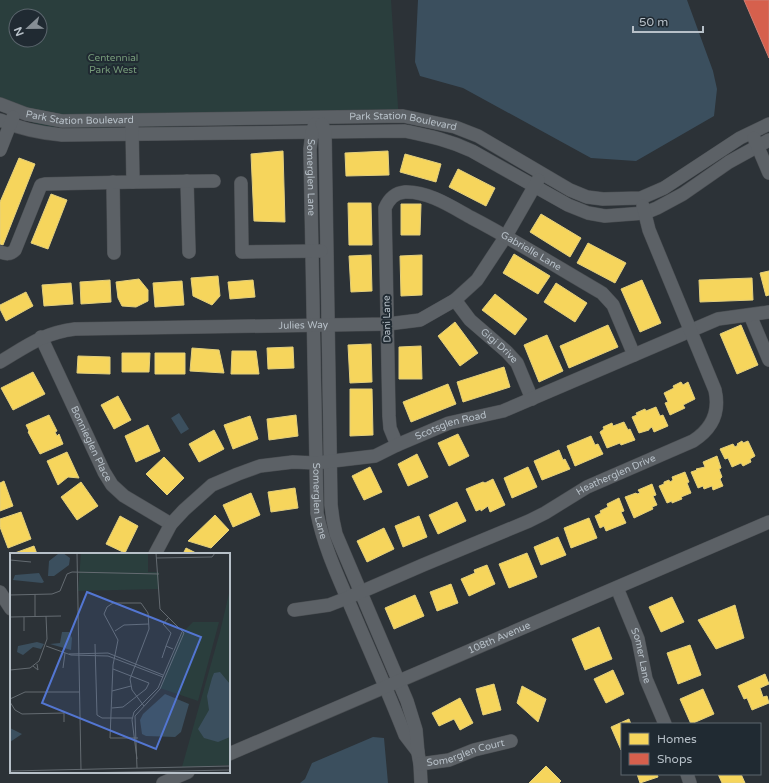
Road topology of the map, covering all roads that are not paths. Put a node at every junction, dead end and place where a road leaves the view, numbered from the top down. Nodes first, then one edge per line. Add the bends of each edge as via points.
1 (0, 104) edge
2 (16, 110) junction
3 (318, 117) junction
4 (132, 119) junction
5 (5, 123) edge
6 (769, 124) edge
7 (312, 132) junction
8 (325, 132) junction
9 (751, 132) junction
10 (132, 134) junction
11 (769, 140) edge
12 (757, 146) junction
13 (0, 150) edge
14 (541, 173) junction
15 (769, 173) edge
16 (187, 181) junction
17 (214, 181) dead end
18 (113, 182) junction
19 (133, 182) junction
20 (240, 183) dead end
21 (534, 187) junction
22 (394, 195) joint
23 (641, 198) junction
24 (645, 213) junction
25 (506, 236) junction
26 (312, 251) junction
27 (326, 251) junction
28 (189, 252) dead end
29 (4, 253) edge
30 (114, 253) dead end
31 (455, 300) junction
32 (769, 312) edge
33 (750, 315) junction
34 (388, 324) junction
35 (313, 326) junction
36 (327, 326) junction
37 (691, 330) junction
38 (41, 337) junction
39 (634, 354) junction
40 (769, 360) edge
41 (0, 362) edge
42 (532, 399) junction
43 (397, 445) junction
44 (330, 462) junction
45 (316, 464) junction
46 (769, 522) edge
47 (171, 524) junction
48 (156, 553) edge
49 (617, 588) junction
50 (0, 592) edge
51 (361, 592) junction
52 (347, 598) junction
53 (10, 607) edge
54 (294, 610) dead end
55 (400, 681) junction
56 (386, 687) junction
57 (665, 723) edge
58 (511, 741) dead end
59 (230, 754) edge
60 (419, 758) junction
61 (186, 773) edge
62 (162, 783) edge
63 (421, 783) edge

1 - 2 street
2 - 4 street, Park Station Boulevard via 62,121
2 - 5 street, Park Station Boulevard
3 - 4 street, Park Station Boulevard
3 - 7 street, Somerglen Lane
3 - 8 street, Somerglen Lane
3 - 14 street, Park Station Boulevard via 403,116 441,123 478,136
4 - 10 street
5 - 10 street, Park Station Boulevard via 41,133 62,135
5 - 13 street, Park Station Boulevard
6 - 9 street, Park Station Boulevard
7 - 8 street, Park Station Boulevard
7 - 10 street, Park Station Boulevard
7 - 26 street, Somerglen Lane
8 - 21 street, Park Station Boulevard via 405,131 436,137 472,151
8 - 27 street, Somerglen Lane
9 - 12 street
9 - 23 street, Park Station Boulevard via 664,188
10 - 19 street
11 - 12 street, Park Station Boulevard
12 - 15 street
12 - 24 street, Park Station Boulevard via 683,194
14 - 21 street, Julies Way
14 - 23 street, Park Station Boulevard via 587,197
16 - 17 street
16 - 19 street
16 - 28 street
18 - 19 street
18 - 29 street via 41,185 15,250 12,253
18 - 30 street
20 - 26 street via 242,252
21 - 24 street, Park Station Boulevard via 568,206 588,213 605,216
21 - 25 street, Julies Way
22 - 25 street, Gabrielle Lane via 413,192 438,199
22 - 34 street, Dani Lane via 385,208
23 - 24 street, Heatherglen Drive
24 - 37 street, Heatherglen Drive via 649,230
25 - 31 street, Julies Way via 477,280
25 - 39 street, Gabrielle Lane via 602,293 613,305
26 - 27 street
26 - 35 street, Somerglen Lane
27 - 36 street, Somerglen Lane
31 - 34 street, Julies Way via 420,320
31 - 42 street, Gigi Drive via 470,320 517,363
32 - 33 street, Scotsglen Road
33 - 37 street, Scotsglen Road via 718,319
33 - 40 street
34 - 36 street, Julies Way
34 - 43 street, Dani Lane via 389,416 390,428
35 - 36 street, Julies Way
35 - 38 street, Julies Way via 75,329
35 - 45 street, Somerglen Lane
36 - 44 street, Somerglen Lane
37 - 39 street, Scotsglen Road
37 - 51 street, Heatherglen Drive via 717,397 717,411 704,434 588,487 545,513
38 - 41 street, Julies Way
38 - 47 street, Bonnieglen Place via 112,485 124,496
39 - 42 street, Scotsglen Road
42 - 43 street, Scotsglen Road via 503,411 449,423
43 - 44 street, Scotsglen Road via 375,456
44 - 45 street, Scotsglen Road
44 - 51 street, Somerglen Lane via 331,505 336,534
45 - 47 street, Scotsglen Road via 293,462 266,465 238,474 212,486
45 - 52 street, Somerglen Lane via 317,514 320,530
46 - 49 street, 108th Avenue
47 - 48 street, Scotsglen Road
49 - 55 street, 108th Avenue
49 - 57 street, Somer Lane via 638,638 646,679
50 - 53 street
51 - 52 street, Heatherglen Drive
51 - 55 street, Somerglen Lane
52 - 54 street, Heatherglen Drive via 330,605
52 - 56 street, Somerglen Lane
55 - 56 street, 108th Avenue
55 - 60 street, Somerglen Lane via 416,730
56 - 59 street, 108th Avenue
56 - 60 street, Somerglen Lane via 405,735
58 - 60 street, Somerglen Court via 474,750 449,760
60 - 63 street, Somerglen Lane
61 - 62 street

